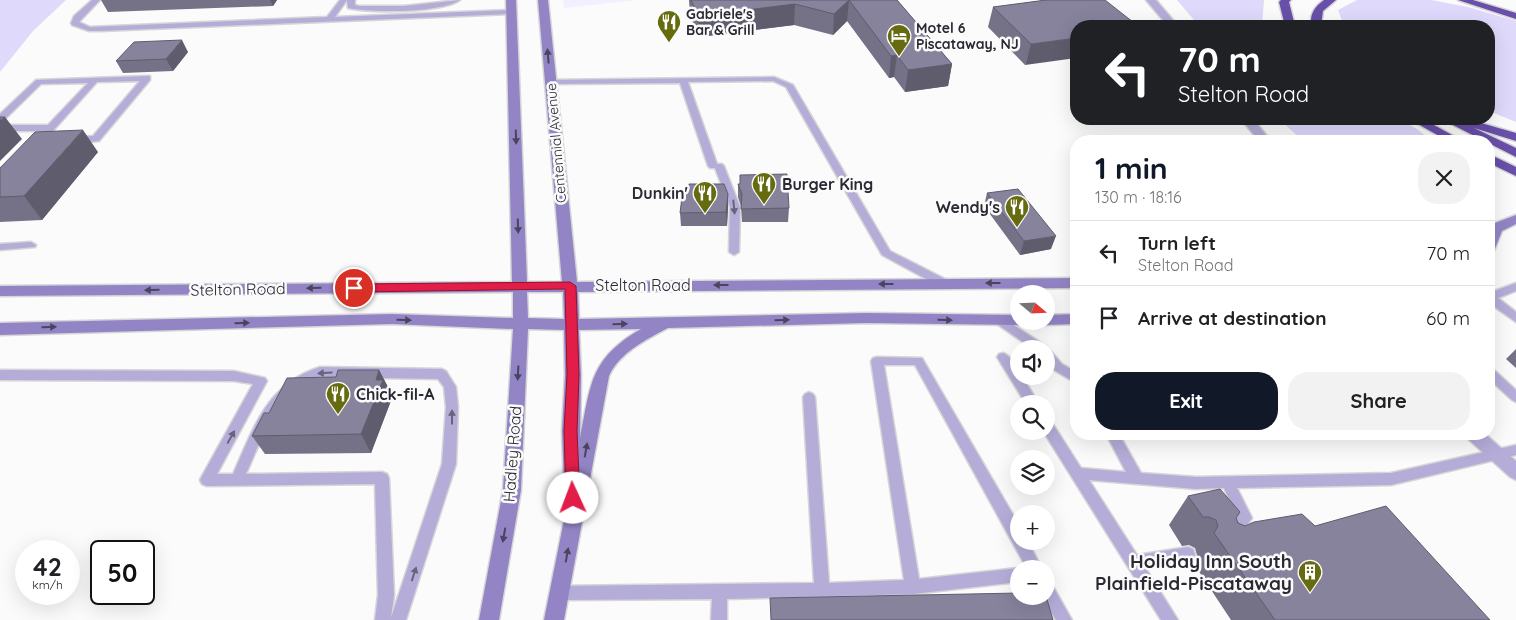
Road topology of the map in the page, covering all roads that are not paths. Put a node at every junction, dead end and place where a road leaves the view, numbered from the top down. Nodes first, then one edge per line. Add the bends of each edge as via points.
1 (96, 0) edge
2 (344, 0) edge
3 (350, 0) edge
4 (456, 0) edge
5 (543, 0) edge
6 (1151, 0) edge
7 (1286, 0) edge
8 (1331, 0) edge
9 (1463, 0) edge
10 (511, 6) edge
11 (1516, 16) edge
12 (330, 19) junction
13 (1167, 20) edge
14 (1288, 20) edge
15 (1315, 20) edge
16 (95, 80) junction
17 (683, 80) junction
18 (550, 82) junction
19 (0, 119) edge
20 (1252, 125) edge
21 (1427, 125) edge
22 (1459, 125) edge
23 (1477, 125) edge
24 (0, 128) edge
25 (51, 128) junction
26 (1434, 129) junction
27 (1260, 135) edge
28 (1441, 135) edge
29 (1446, 135) edge
30 (1479, 135) edge
31 (1516, 137) edge
32 (68, 140) edge
33 (1495, 143) edge
34 (40, 144) edge
35 (1516, 153) edge
36 (1495, 161) edge
37 (1516, 172) edge
38 (1516, 219) edge
39 (1495, 226) edge
40 (31, 245) dead end
41 (0, 247) edge
42 (734, 252) dead end
43 (1070, 282) edge
44 (943, 283) junction
45 (520, 286) junction
46 (570, 286) junction
47 (1516, 287) edge
48 (0, 292) edge
49 (1495, 295) edge
50 (1495, 302) edge
51 (1516, 318) edge
52 (1070, 319) edge
53 (1001, 320) junction
54 (1010, 320) edge
55 (1055, 320) edge
56 (666, 323) junction
57 (521, 324) junction
58 (571, 325) junction
59 (0, 328) edge
60 (1029, 340) edge
61 (1003, 357) dead end
62 (1055, 364) edge
63 (1070, 374) edge
64 (0, 375) edge
65 (1495, 378) edge
66 (1027, 395) edge
67 (809, 397) dead end
68 (1516, 397) edge
69 (1055, 438) edge
70 (1115, 440) edge
71 (1481, 440) edge
72 (1516, 450) edge
73 (1496, 454) junction
74 (1516, 472) edge
75 (1079, 474) junction
76 (237, 479) junction
77 (1137, 479) junction
78 (1228, 483) junction
79 (574, 515) junction
80 (1010, 524) edge
81 (1222, 546) edge
82 (1188, 554) dead end
83 (1134, 562) junction
84 (1010, 575) edge
85 (912, 587) junction
86 (822, 590) junction
87 (720, 592) junction
88 (559, 593) junction
89 (1055, 604) edge
90 (383, 620) edge
91 (398, 620) edge
92 (489, 620) edge
93 (554, 620) edge
94 (719, 620) edge
95 (1064, 620) edge
96 (1170, 620) edge

1 - 12 lane via 75,23 89,29 100,29
2 - 12 lane
3 - 4 lane via 351,6 364,9 440,6
18 -> 5 main road, Centennial Avenue
6 - 13 street
7 - 14 highway
8 - 15 highway via 1318,8
9 - 11 highway
10 - 12 lane
10 -> 45 main road
16 - 19 lane via 39,82
16 - 25 lane
16 - 32 lane via 148,78 96,139
17 - 18 lane
17 -> 42 lane via 735,207
17 - 44 lane via 774,79 789,85 886,253
18 - 46 main road, Centennial Avenue
20 - 27 street
21 - 26 highway
22 - 30 highway
23 - 31 highway
24 - 25 lane
25 - 34 lane
26 - 28 highway
26 - 29 highway
33 - 35 highway
36 - 37 highway
38 - 39 main road
40 - 41 lane
43 -> 44 main road, Stelton Road
44 -> 46 main road, Stelton Road
45 - 46 main road, Stelton Road
45 -> 48 main road, Stelton Road
45 - 57 main road, Hadley Road
46 - 58 main road
47 - 49 lane
50 - 51 lane
52 - 55 main road
53 - 54 main road, Stelton Road
56 -> 53 main road, Stelton Road via 866,318
53 - 60 lane
58 -> 56 main road, Stelton Road
79 -> 56 main road via 603,371 620,350
57 - 58 main road, Stelton Road
59 -> 57 main road, Stelton Road via 392,320
57 -> 92 main road, Hadley Road via 512,490
58 - 79 main road
61 - 66 lane
62 - 63 lane
76 -> 64 lane via 207,480 261,382 234,376
65 - 68 lane
67 - 86 lane
69 - 75 lane
70 - 77 lane
71 - 73 street
72 - 73 lane
73 - 74 street
73 - 78 lane via 1391,479
75 - 77 lane
75 - 83 lane
76 - 90 lane via 382,478 386,595
91 -> 76 lane via 449,464 452,407 450,387 442,374 320,372 308,375 284,392 274,404
77 - 78 lane
78 - 81 lane via 1245,518
88 -> 79 main road
80 - 85 lane via 918,361 877,362
82 - 83 lane
83 - 96 lane
84 - 85 lane
85 - 86 lane
86 - 87 lane
87 - 88 lane
87 - 94 lane
88 - 93 main road
89 - 95 lane

